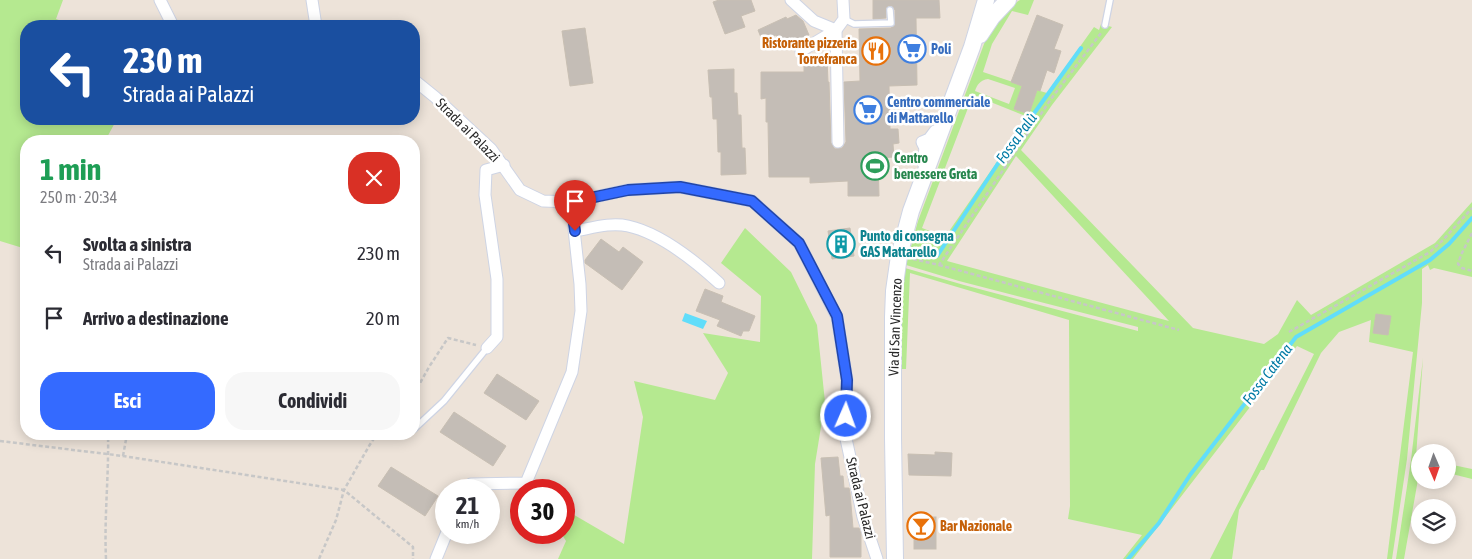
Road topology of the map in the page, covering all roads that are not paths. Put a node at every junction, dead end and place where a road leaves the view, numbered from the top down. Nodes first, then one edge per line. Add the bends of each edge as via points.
1 (160, 0) edge
2 (312, 0) edge
3 (791, 0) edge
4 (843, 0) edge
5 (986, 0) edge
6 (1008, 0) edge
7 (1110, 0) edge
8 (890, 10) dead end
9 (170, 20) edge
10 (315, 20) edge
11 (849, 22) junction
12 (1105, 25) road end
13 (836, 30) junction
14 (972, 47) junction
15 (801, 51) dead end
16 (420, 85) edge
17 (838, 142) dead end
18 (504, 165) junction
19 (571, 202) junction
20 (575, 231) junction
21 (719, 283) dead end
22 (487, 348) joint
23 (420, 423) edge
24 (500, 483) edge
25 (442, 544) edge
26 (436, 559) edge
27 (877, 559) edge
28 (895, 559) edge

1 - 9 street
2 - 10 street
3 - 13 street via 814,21
4 - 11 street
5 - 14 main road, Via di San Vincenzo
6 - 14 main road, Via di San Vincenzo
7 - 12 lane
8 - 11 lane via 891,23
11 - 13 street
13 - 15 street
13 - 17 street
14 - 28 main road, Via di San Vincenzo via 911,211 899,256 893,317
16 - 18 street, Strada ai Palazzi via 491,149
18 - 19 street, Strada ai Palazzi via 520,190 543,201
18 - 22 street via 486,170 485,195 497,279 497,337
19 - 20 street
19 - 27 street, Strada ai Palazzi via 628,190 680,187 752,201 799,243 837,316 847,380 845,434 863,517
20 - 21 street via 606,225 640,230 682,252
20 - 24 street via 580,311 572,372 526,483
22 - 23 lane via 444,401
25 - 26 street

